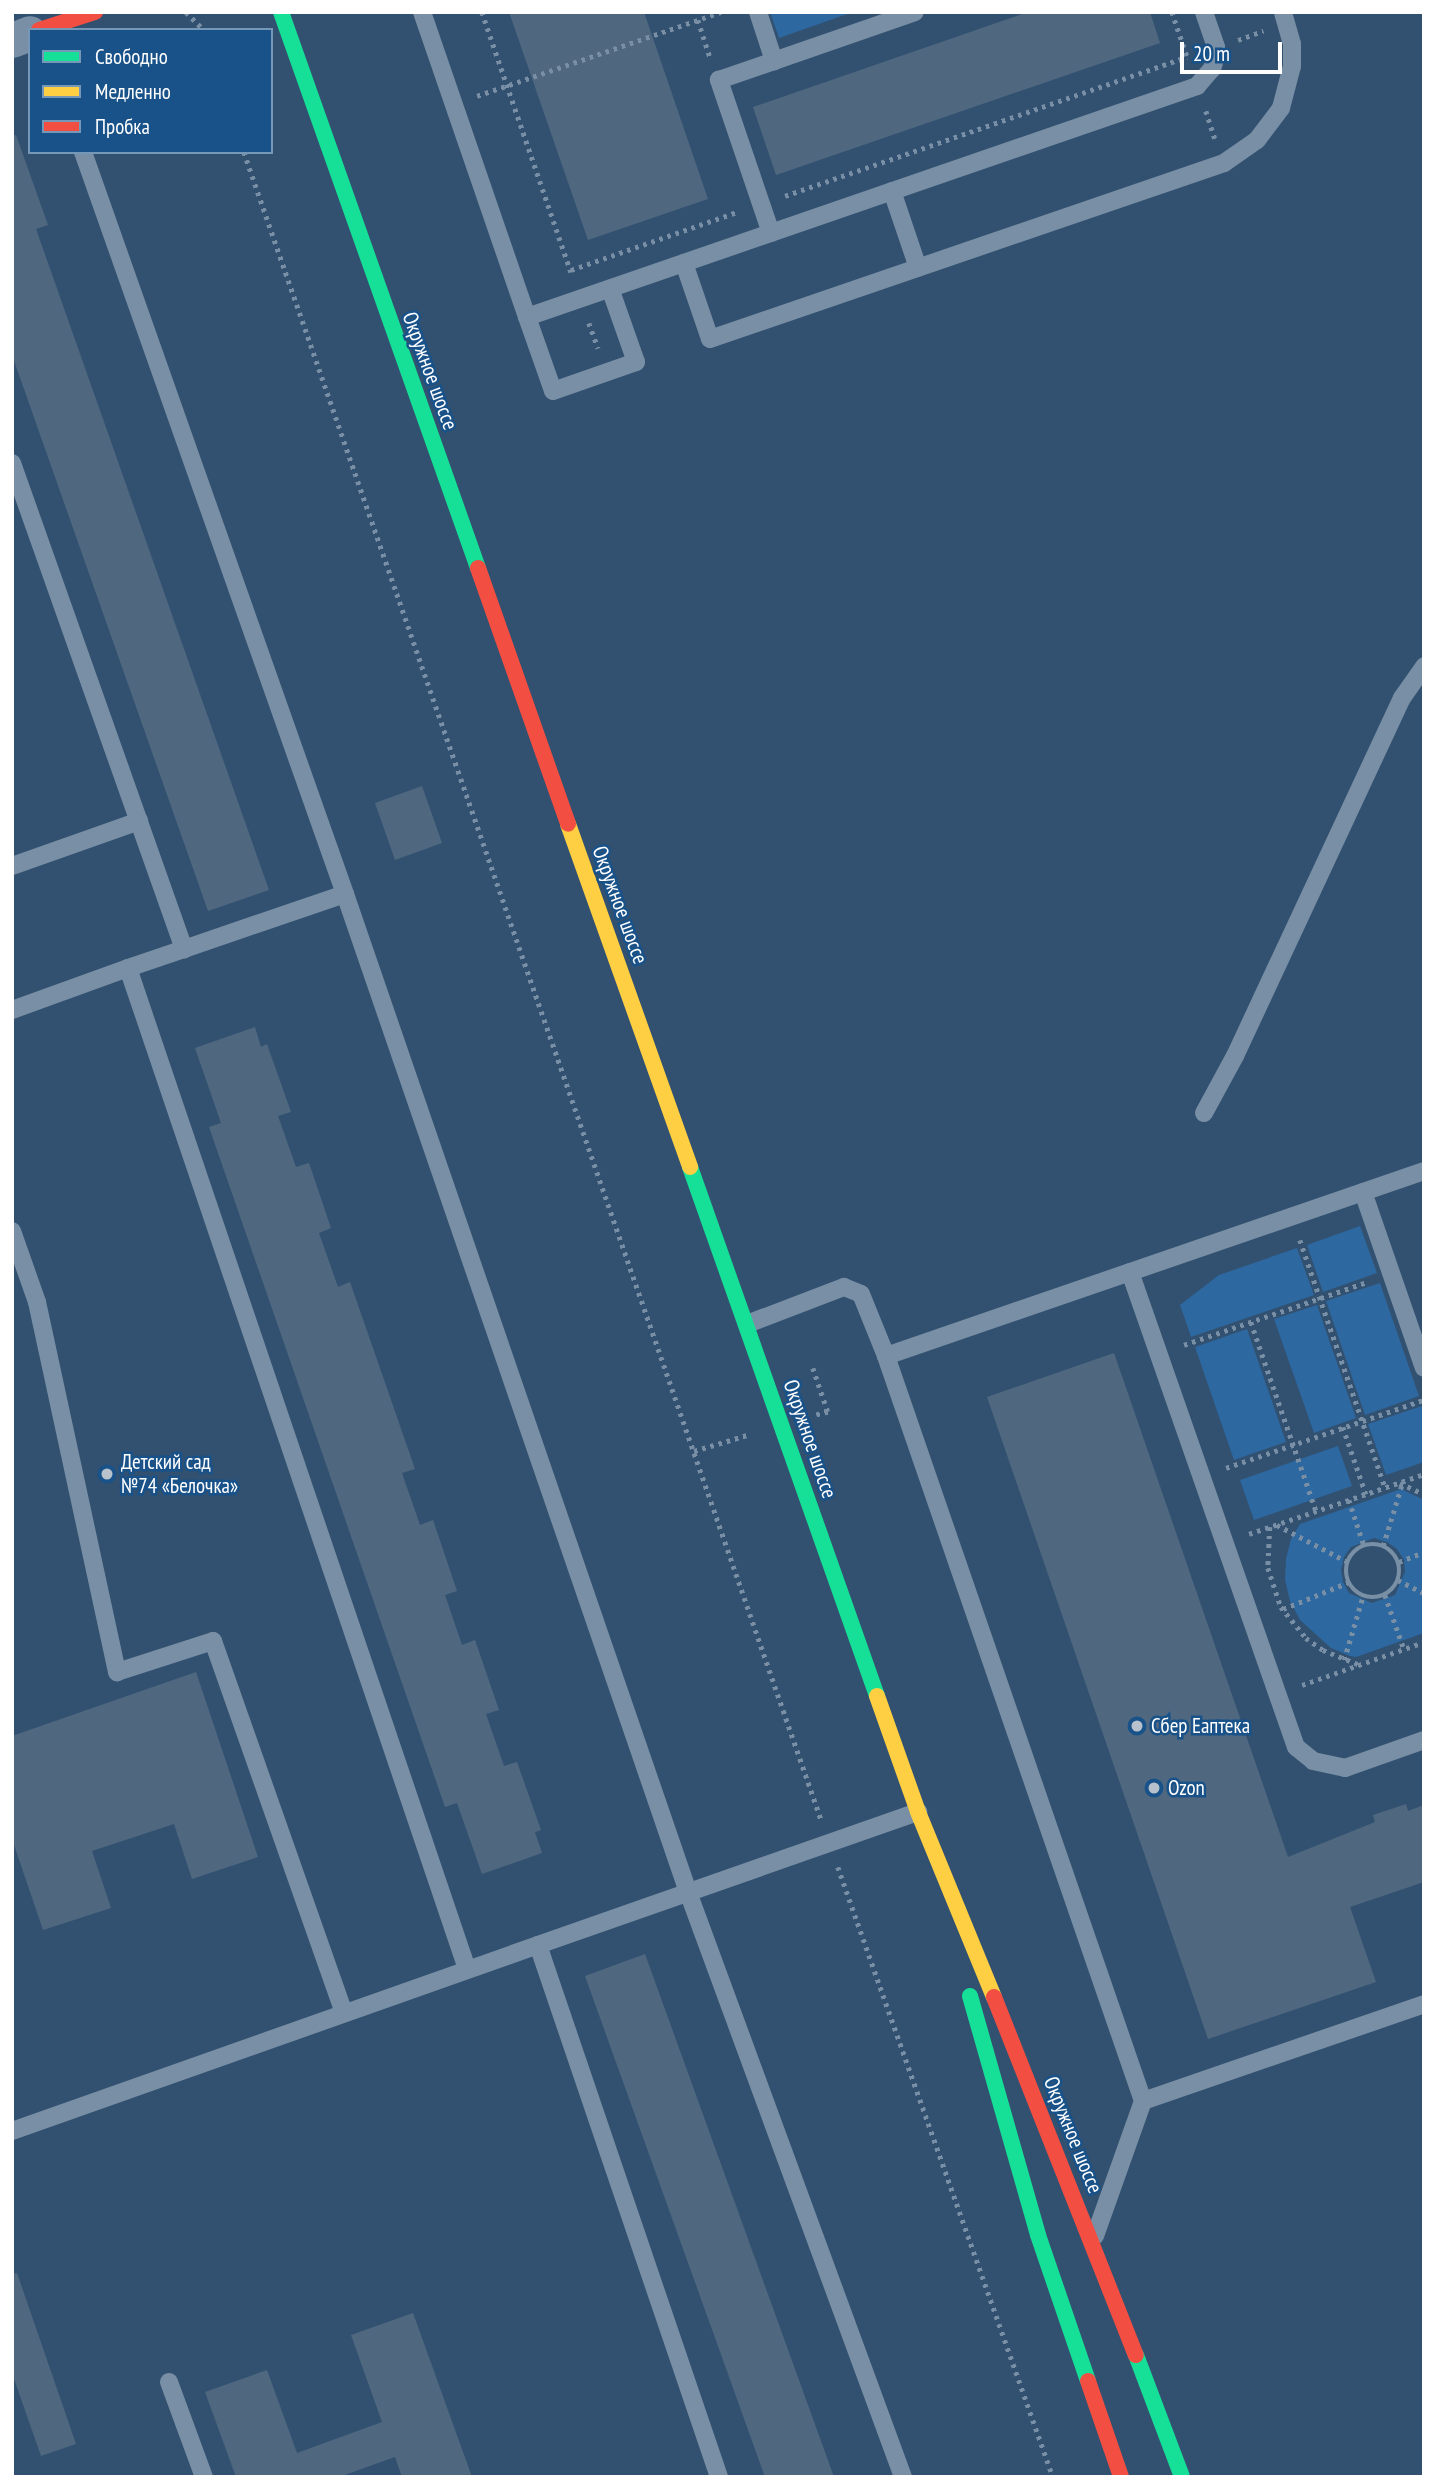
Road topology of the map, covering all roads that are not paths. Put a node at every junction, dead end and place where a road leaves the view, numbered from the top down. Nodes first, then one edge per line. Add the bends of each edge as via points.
1 (95, 12) edge
2 (281, 12) edge
3 (422, 12) edge
4 (758, 12) edge
5 (915, 12) edge
6 (1204, 12) edge
7 (1285, 18) edge
8 (46, 28) edge
9 (774, 61) junction
10 (84, 154) edge
11 (892, 191) junction
12 (771, 233) junction
13 (684, 263) junction
14 (918, 268) junction
15 (610, 288) junction
16 (527, 317) junction
17 (12, 463) edge
18 (1424, 666) edge
19 (139, 821) junction
20 (12, 866) edge
21 (345, 894) junction
22 (184, 949) junction
23 (128, 968) junction
24 (12, 1010) edge
25 (1204, 1113) dead end
26 (1424, 1171) edge
27 (1363, 1192) junction
28 (12, 1231) edge
29 (1130, 1272) junction
30 (747, 1324) junction
31 (886, 1356) junction
32 (1424, 1368) edge
33 (1424, 1740) edge
34 (918, 1812) junction
35 (688, 1892) junction
36 (538, 1945) junction
37 (959, 1957) dead end
38 (467, 1969) junction
39 (967, 1984) dead end
40 (1424, 2004) edge
41 (344, 2013) junction
42 (1143, 2101) junction
43 (12, 2131) edge
44 (1093, 2241) junction
45 (169, 2382) dead end
46 (204, 2477) edge
47 (719, 2477) edge
48 (903, 2477) edge
49 (1121, 2477) edge
50 (1182, 2477) edge

1 - 8 main road
2 - 30 main road, Окружное шоссе
3 - 16 lane
4 - 9 lane
5 - 9 lane
6 - 11 lane via 1216,47 1212,69 1197,86
7 - 14 lane via 1292,66 1288,87 1270,124 1241,153 1224,163
9 - 12 lane via 719,80
10 - 21 lane
11 - 12 lane
11 - 14 lane
12 - 13 lane
13 - 14 lane via 710,339
13 - 15 lane
15 - 16 lane
15 - 16 lane via 636,362 552,391
17 - 19 lane
18 - 25 lane via 1402,698
19 - 20 lane
19 - 22 lane
21 - 22 lane
21 - 35 lane
22 - 23 lane
23 - 24 lane
23 - 38 lane
26 - 27 lane
27 - 29 lane
27 - 32 lane
28 - 41 lane via 37,1302 117,1672 213,1641
29 - 31 lane
29 - 33 lane via 1296,1747 1313,1761 1345,1768
30 - 31 lane via 844,1287 861,1294
30 - 34 main road, Окружное шоссе
31 - 42 lane
34 - 35 lane
34 - 37 main road, Окружное шоссе
34 - 44 main road, Окружное шоссе
35 - 36 lane
35 - 48 lane
36 - 38 lane
36 - 47 lane
38 - 41 lane
39 - 49 main road via 1038,2235
40 - 42 lane
41 - 43 lane
42 - 44 lane
44 - 50 main road, Окружное шоссе
45 - 46 lane

